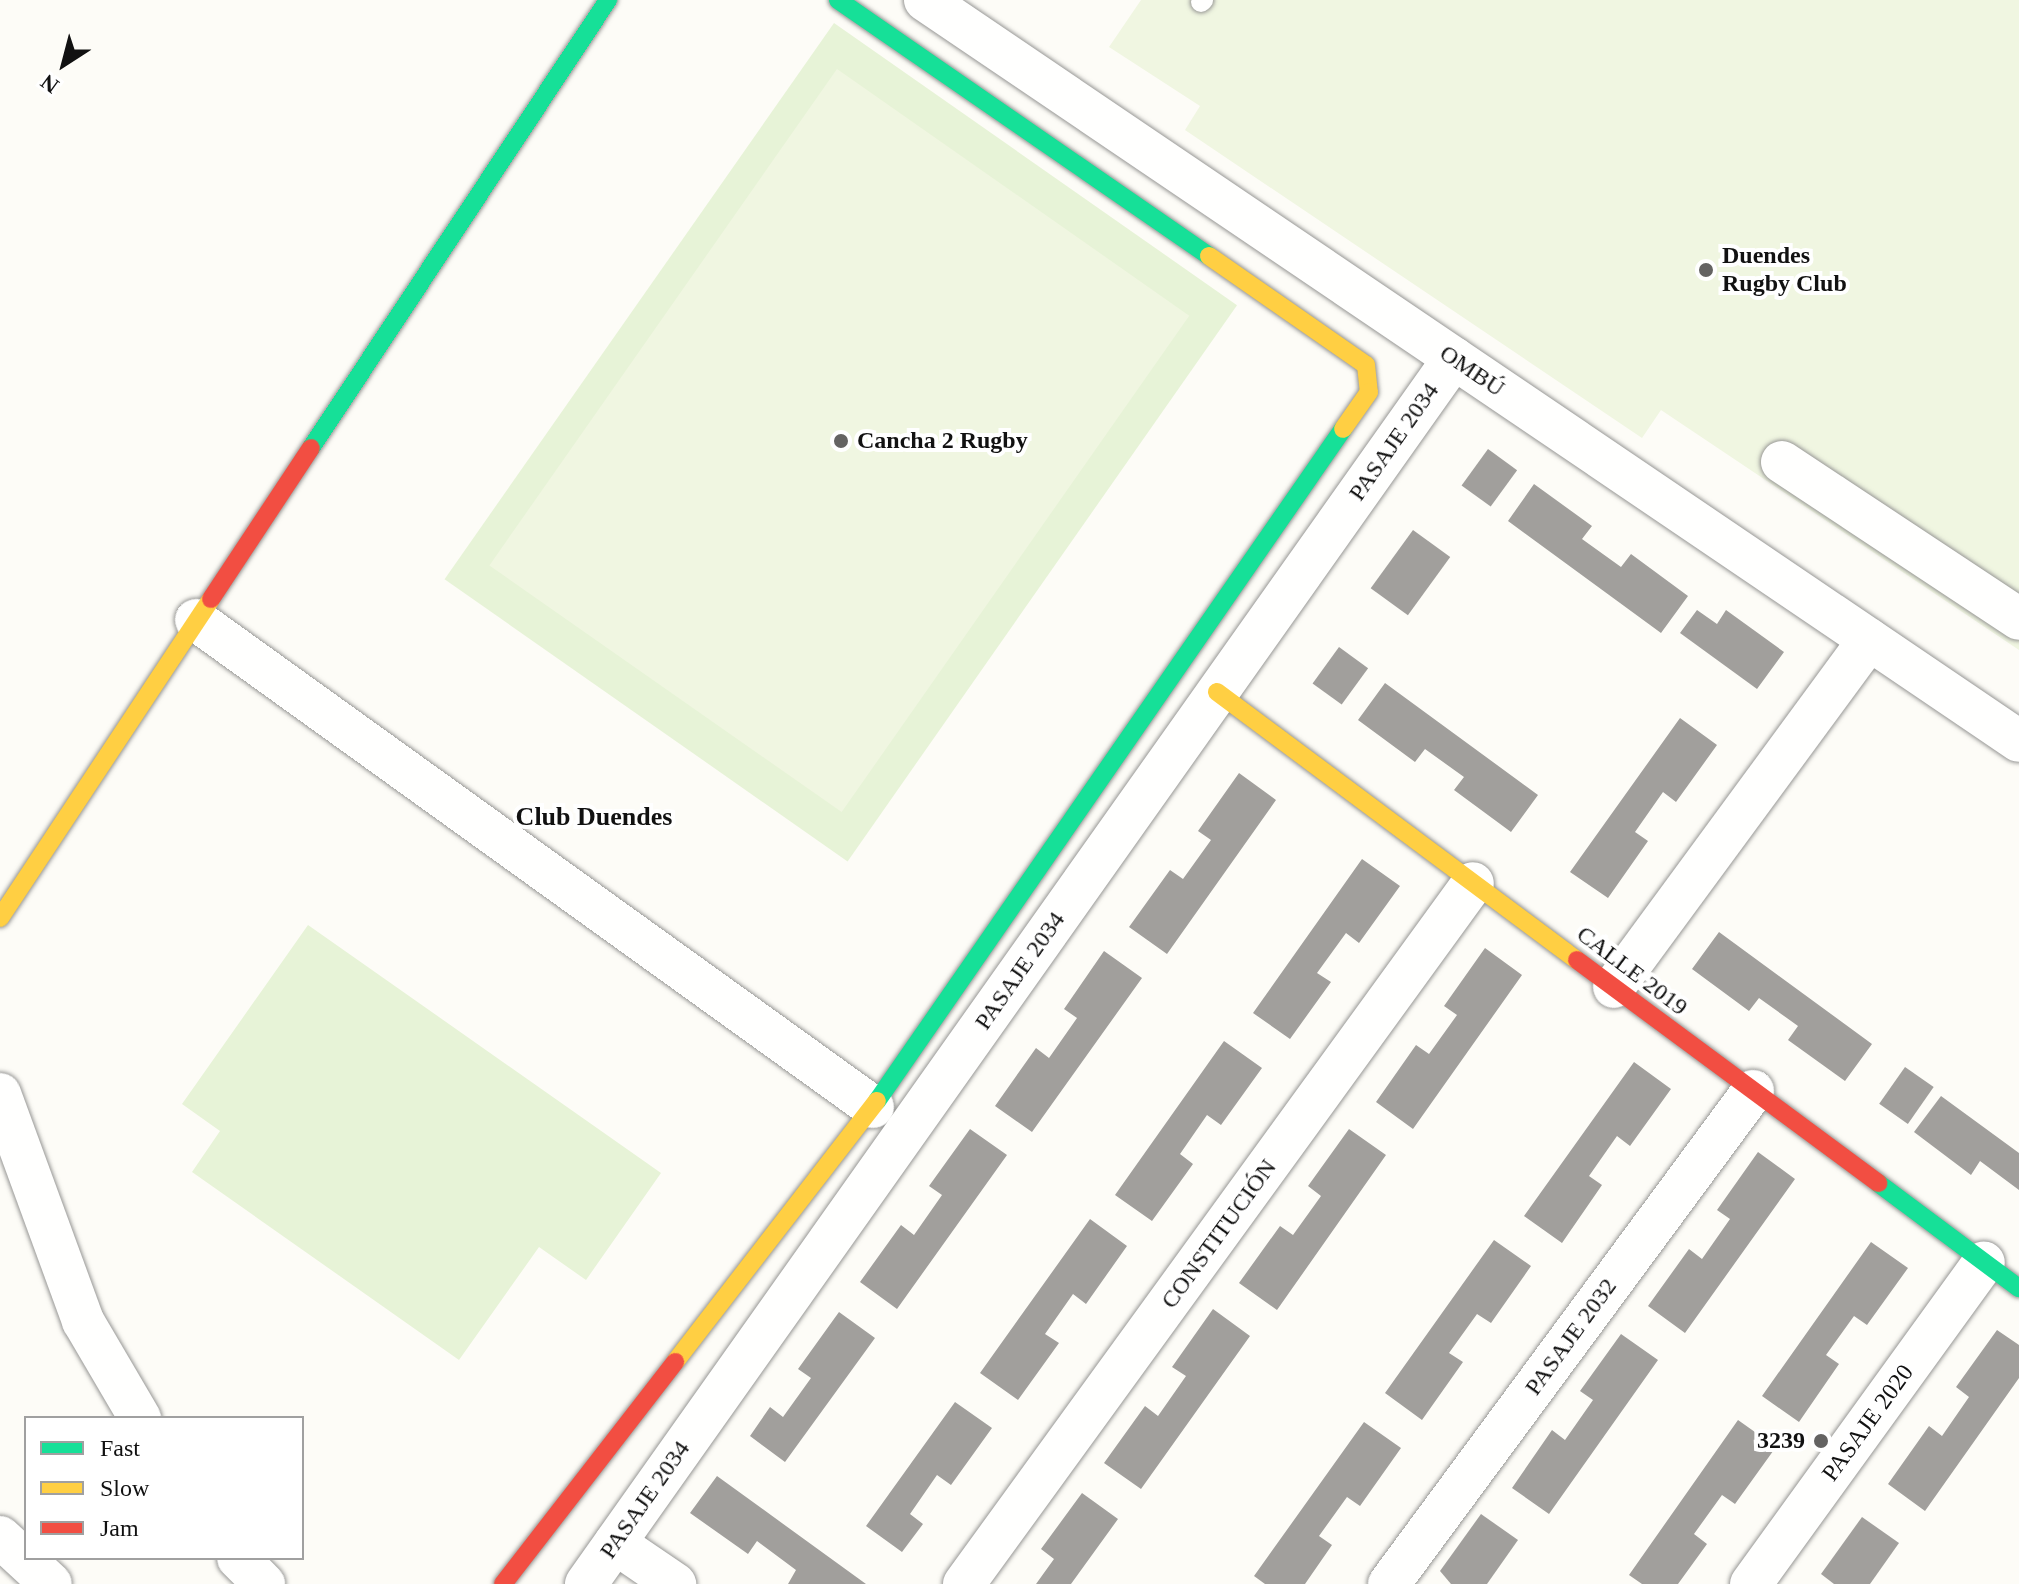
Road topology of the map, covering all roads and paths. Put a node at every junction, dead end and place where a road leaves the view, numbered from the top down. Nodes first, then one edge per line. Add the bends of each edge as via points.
1 (608, 0) edge
2 (838, 0) edge
3 (925, 0) edge
4 (1454, 358) junction
5 (1782, 462) dead end
6 (2019, 619) edge
7 (196, 620) junction
8 (1869, 640) junction
9 (1217, 692) junction
10 (2019, 741) edge
11 (1473, 883) junction
12 (0, 918) edge
13 (1614, 987) junction
14 (1753, 1091) junction
15 (0, 1094) edge
16 (873, 1107) junction
17 (1984, 1262) junction
18 (2019, 1288) edge
19 (139, 1416) edge
20 (0, 1537) edge
21 (615, 1543) junction
22 (24, 1559) edge
23 (25, 1560) edge
24 (240, 1560) edge
25 (51, 1584) edge
26 (264, 1584) edge
27 (503, 1584) edge
28 (586, 1584) edge
29 (675, 1584) edge
30 (964, 1584) edge
31 (1389, 1584) edge
32 (1751, 1584) edge

1 - 7 street
2 - 16 street via 1366,365 1369,392
3 - 4 street, OMBÚ
4 - 8 street, OMBÚ
4 - 9 street, PASAJE 2034
5 - 6 street
7 - 12 street
7 - 16 street
8 - 10 street, OMBÚ
8 - 13 street
9 - 11 street, CALLE 2019
9 - 21 street, PASAJE 2034
11 - 13 street, CALLE 2019
11 - 30 street, CONSTITUCIÓN
13 - 14 street, CALLE 2019
14 - 17 street, CALLE 2019
14 - 31 street, PASAJE 2032
15 - 19 street via 83,1321
16 - 27 street
17 - 18 street, CALLE 2019
17 - 32 street, PASAJE 2020
20 - 22 street
21 - 28 street, PASAJE 2034
21 - 29 street
23 - 25 street
24 - 26 street

